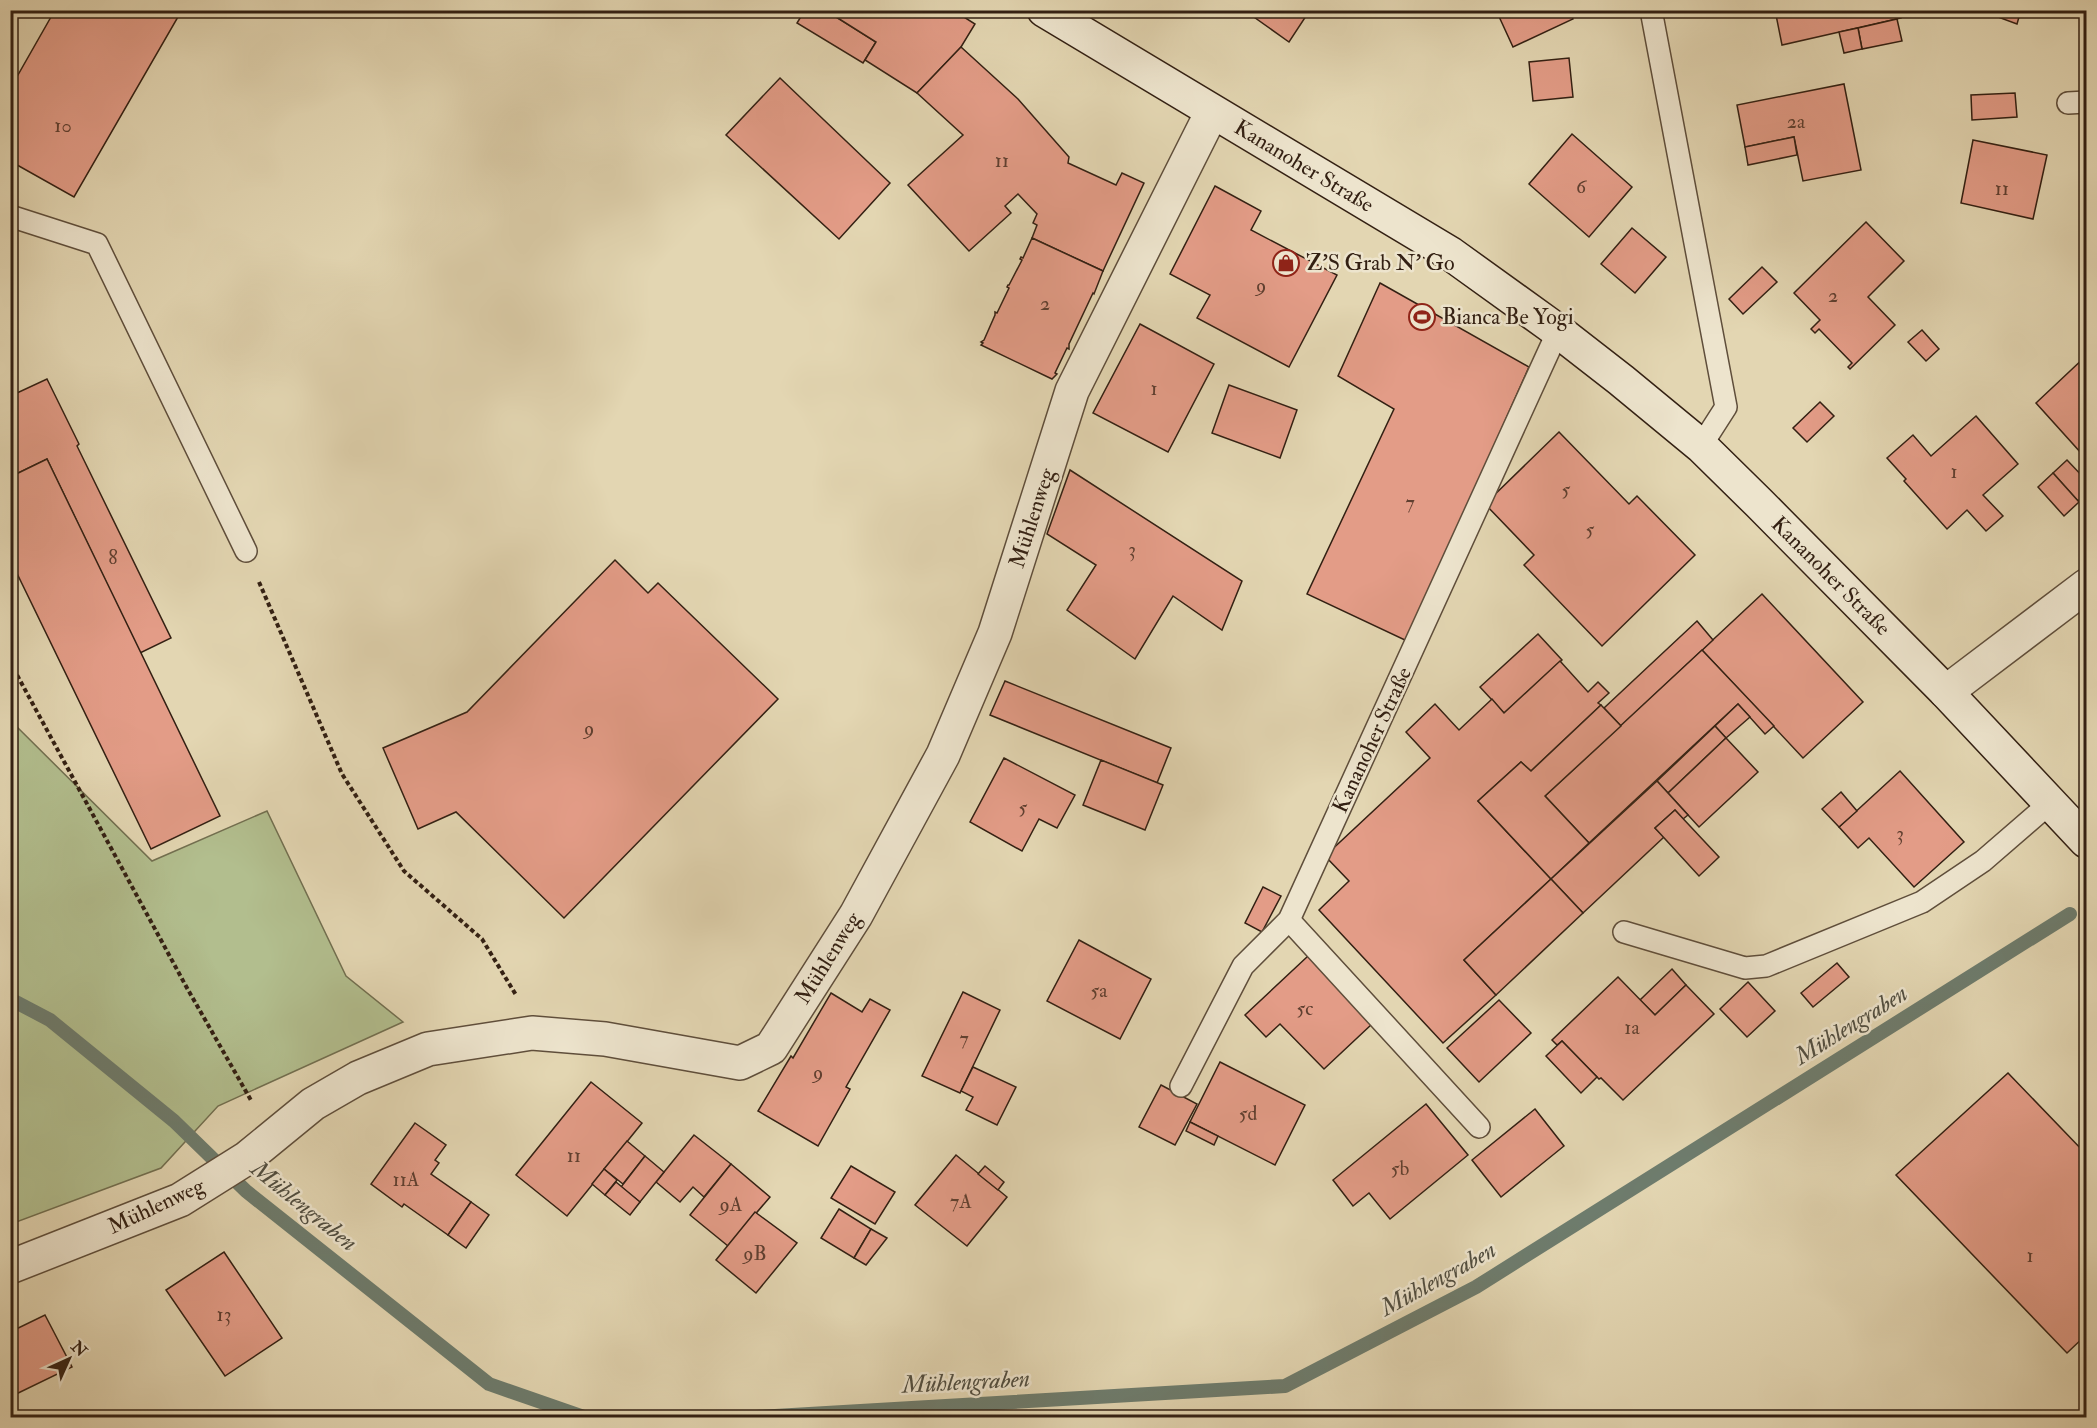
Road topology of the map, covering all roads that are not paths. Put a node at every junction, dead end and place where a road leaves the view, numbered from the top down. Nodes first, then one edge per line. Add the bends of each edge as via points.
1 (1651, 10) edge
2 (1049, 12) edge
3 (1212, 112) junction
4 (10, 216) edge
5 (1558, 330) junction
6 (1701, 446) junction
7 (246, 551) road end
8 (2086, 586) edge
9 (1946, 692) junction
10 (2050, 802) junction
11 (2086, 842) edge
12 (1289, 920) junction
13 (1624, 932) dead end
14 (1181, 1086) dead end
15 (1479, 1127) dead end
16 (10, 1267) edge

1 - 6 lane via 1726,407
2 - 3 street, Kananoher Straße
3 - 5 street, Kananoher Straße via 1451,254
3 - 16 street, Mühlenweg via 1072,391 995,633 944,755 856,915 771,1048 740,1063 605,1039 532,1034 428,1049 358,1078 313,1104 247,1158 180,1200
4 - 7 lane via 97,244
5 - 6 street, Kananoher Straße
5 - 12 lane, Kananoher Straße
6 - 9 street, Kananoher Straße
8 - 9 street
9 - 10 street, Kananoher Straße
10 - 11 street, Kananoher Straße
10 - 13 lane via 1983,861 1922,902 1767,966 1744,968
12 - 14 lane, Kananoher Straße via 1243,966
12 - 15 lane

